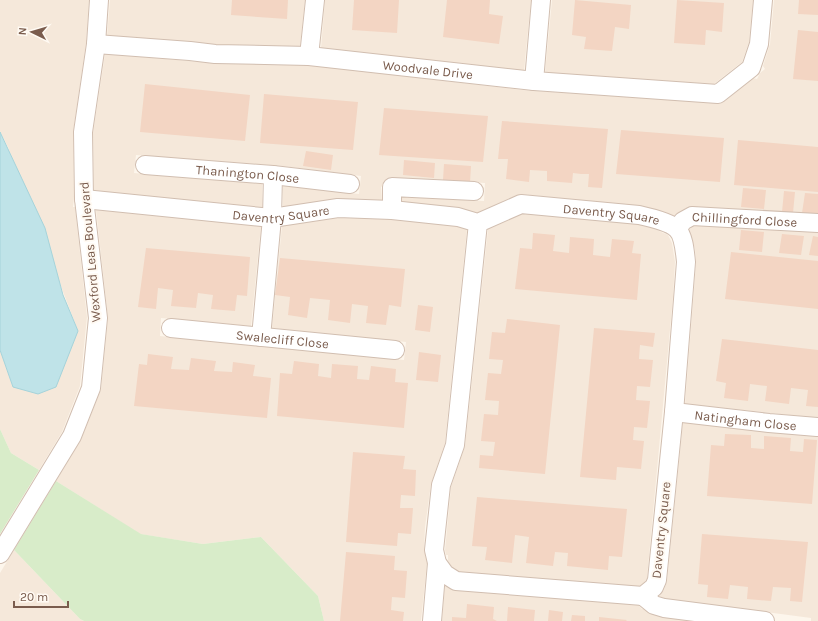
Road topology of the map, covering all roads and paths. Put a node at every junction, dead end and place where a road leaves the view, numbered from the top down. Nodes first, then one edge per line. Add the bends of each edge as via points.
1 (99, 0) edge
2 (315, 0) edge
3 (541, 0) edge
4 (763, 0) edge
5 (96, 44) junction
6 (310, 56) junction
7 (534, 81) junction
8 (145, 165) dead end
9 (273, 175) junction
10 (350, 184) dead end
11 (474, 191) dead end
12 (84, 199) junction
13 (392, 210) junction
14 (272, 218) junction
15 (818, 222) edge
16 (478, 223) junction
17 (677, 229) junction
18 (171, 328) dead end
19 (261, 336) junction
20 (395, 350) dead end
21 (674, 412) junction
22 (817, 427) dead end
23 (0, 554) edge
24 (437, 563) junction
25 (643, 596) junction
26 (432, 621) edge
27 (765, 621) edge

1 - 5 street, Wexford Leas Boulevard
2 - 6 street
3 - 7 street
4 - 7 street, Woodvale Drive via 759,44 751,68 718,94
5 - 6 street, Woodvale Drive via 215,54
5 - 12 street, Wexford Leas Boulevard via 83,132
6 - 7 street, Woodvale Drive
8 - 9 street, Thanington Close
9 - 10 street, Thanington Close
9 - 14 street
11 - 13 street via 392,187
12 - 14 street, Daventry Square
12 - 23 street, Wexford Leas Boulevard via 98,318 91,388 72,436
13 - 14 street, Daventry Square via 338,208
13 - 16 street, Daventry Square via 458,217
14 - 19 street
15 - 17 street, Chillingford Close via 692,216 683,221
16 - 17 street, Daventry Square via 520,204 639,215 653,218
16 - 24 street via 455,445 441,485 438,507 434,550
17 - 21 street, Daventry Square via 684,246 686,262
18 - 19 street, Swalecliff Close
19 - 20 street, Swalecliff Close
21 - 22 street, Natingham Close
21 - 25 street, Daventry Square via 657,580 654,587
24 - 25 street, Daventry Square via 445,574 456,581
24 - 26 street
25 - 27 street via 664,608

